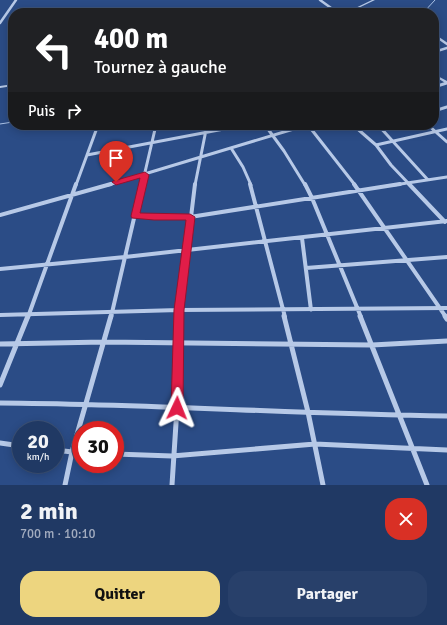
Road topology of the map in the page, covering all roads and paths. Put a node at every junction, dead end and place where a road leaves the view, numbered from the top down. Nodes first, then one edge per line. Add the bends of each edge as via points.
1 (320, 0) edge
2 (374, 0) edge
3 (331, 8) edge
4 (357, 8) edge
5 (8, 12) edge
6 (0, 23) edge
7 (447, 129) edge
8 (96, 130) edge
9 (155, 130) edge
10 (206, 130) edge
11 (220, 130) edge
12 (269, 130) edge
13 (290, 130) edge
14 (311, 130) edge
15 (359, 130) edge
16 (383, 130) edge
17 (435, 132) junction
18 (205, 133) junction
19 (273, 135) junction
20 (394, 141) junction
21 (447, 142) edge
22 (152, 143) junction
23 (376, 145) junction
24 (231, 148) junction
25 (87, 155) junction
26 (200, 157) junction
27 (145, 175) junction
28 (447, 177) edge
29 (428, 180) junction
30 (409, 184) junction
31 (359, 191) junction
32 (72, 194) junction
33 (312, 198) junction
34 (256, 207) junction
35 (0, 215) edge
36 (136, 216) junction
37 (190, 217) junction
38 (446, 222) edge
39 (386, 228) junction
40 (328, 235) junction
41 (302, 238) junction
42 (266, 242) junction
43 (186, 250) junction
44 (125, 257) junction
45 (447, 257) edge
46 (407, 261) junction
47 (48, 264) junction
48 (340, 266) junction
49 (0, 268) edge
50 (306, 268) junction
51 (440, 308) junction
52 (447, 308) edge
53 (179, 310) junction
54 (282, 310) junction
55 (311, 310) junction
56 (358, 310) junction
57 (112, 313) junction
58 (29, 314) junction
59 (0, 315) edge
60 (447, 319) edge
61 (447, 341) edge
62 (104, 342) junction
63 (179, 342) junction
64 (0, 344) edge
65 (17, 344) junction
66 (291, 345) junction
67 (372, 345) junction
68 (0, 385) edge
69 (0, 403) edge
70 (86, 403) junction
71 (177, 408) junction
72 (308, 412) junction
73 (400, 416) junction
74 (447, 416) edge
75 (81, 421) edge
76 (0, 443) edge
77 (315, 444) junction
78 (12, 445) edge
79 (414, 450) junction
80 (447, 450) edge
81 (64, 451) edge
82 (72, 452) joint
83 (124, 454) edge
84 (172, 456) junction
85 (64, 485) edge
86 (172, 485) edge
87 (323, 485) edge
88 (427, 485) edge

1 - 3 street
2 - 4 street
5 - 6 street
7 - 17 street
8 - 25 street
9 - 22 street
10 - 18 street
11 - 18 street
12 - 19 street
13 - 19 street
14 - 31 street
15 - 23 street
16 - 20 street
17 - 20 street
17 - 21 street
18 - 22 street
18 - 26 street
19 - 24 street
19 - 33 street via 301,176
20 - 23 street
20 - 29 street
22 - 25 street
22 - 27 street
23 - 30 street
24 - 26 street
24 - 34 street via 243,167
25 - 32 street
26 - 27 street
26 - 37 street
27 - 32 street
27 - 36 street
28 - 29 street
29 - 30 street
30 - 31 street
30 - 38 street
31 - 33 street
31 - 39 street
32 - 35 street
32 - 47 street
33 - 34 street
33 - 40 street
34 - 37 street
34 - 42 street
36 - 37 street
36 - 44 street
37 - 43 street
38 - 39 street
39 - 40 street
39 - 46 street
40 - 41 street
40 - 48 street
41 - 42 street
41 - 50 street
42 - 43 street
42 - 54 street
43 - 44 street
43 - 53 street
44 - 47 street
44 - 57 street
45 - 46 street
46 - 48 street
46 - 51 street
47 - 49 street
47 - 58 street
48 - 50 street
48 - 56 street
50 - 55 street
51 - 52 street
51 - 56 street
51 - 60 street
53 - 54 street
53 - 57 street
53 - 63 street
54 - 55 street
54 - 66 street
55 - 56 street
56 - 67 street
57 - 58 street
57 - 62 street
58 - 59 street
58 - 65 street
61 - 67 street
62 - 63 street
62 - 65 street
62 - 70 street
63 - 66 street
63 - 71 street
64 - 65 street
65 - 68 street
66 - 67 street
66 - 72 street
67 - 73 street
69 - 70 street
70 - 71 street
70 - 75 street
71 - 72 street
71 - 84 street
72 - 73 street
72 - 77 street
73 - 74 street
73 - 79 street
76 - 78 street
77 - 79 street
77 - 84 street
77 - 87 street
79 - 80 street
79 - 88 street
81 - 82 street
82 - 85 street
83 - 84 street
84 - 86 street

